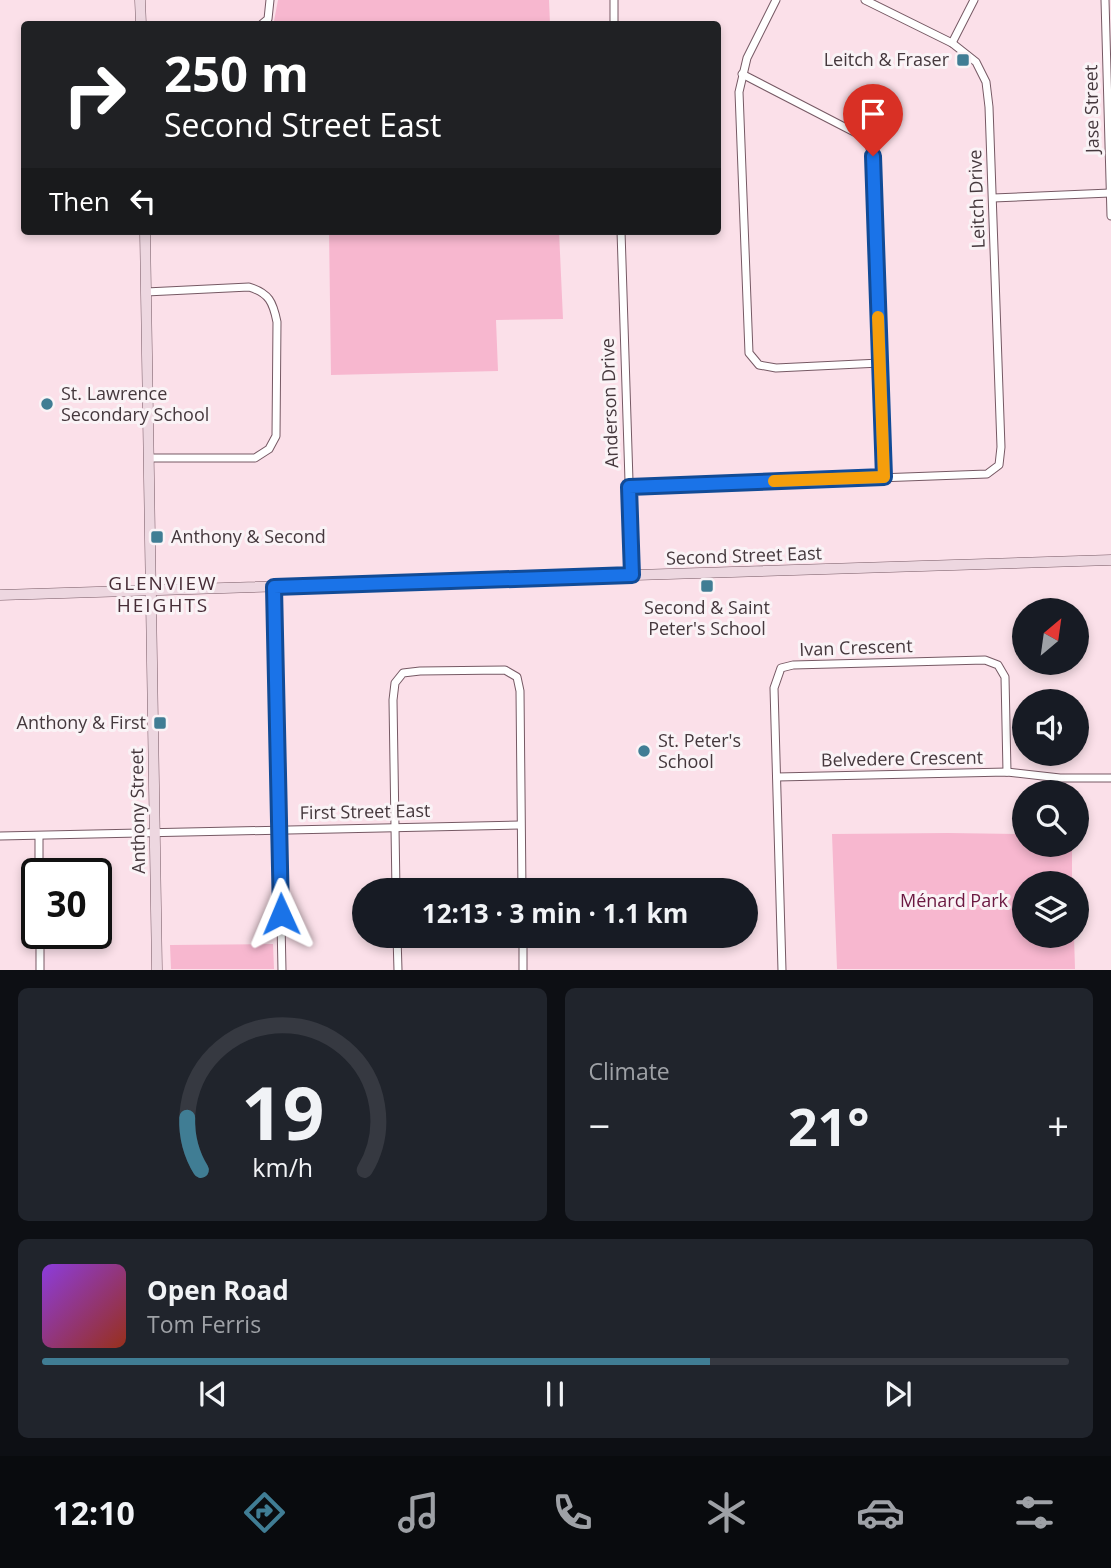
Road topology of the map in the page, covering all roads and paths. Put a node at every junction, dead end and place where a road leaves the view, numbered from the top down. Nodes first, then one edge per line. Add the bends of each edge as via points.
1 (140, 0) edge
2 (270, 0) edge
3 (614, 0) edge
4 (776, 0) edge
5 (865, 0) edge
6 (974, 0) edge
7 (1105, 0) edge
8 (141, 21) edge
9 (266, 21) edge
10 (614, 21) edge
11 (952, 43) junction
12 (742, 74) junction
13 (1110, 194) edge
14 (993, 198) junction
15 (1111, 216) edge
16 (145, 235) edge
17 (621, 235) edge
18 (146, 292) junction
19 (880, 363) junction
20 (150, 458) junction
21 (884, 477) junction
22 (629, 487) junction
23 (1111, 560) edge
24 (632, 575) junction
25 (274, 587) junction
26 (149, 591) junction
27 (0, 595) edge
28 (1007, 772) junction
29 (777, 777) junction
30 (1111, 778) edge
31 (520, 825) junction
32 (395, 827) junction
33 (279, 830) junction
34 (154, 833) junction
35 (38, 835) junction
36 (0, 836) edge
37 (39, 858) edge
38 (397, 878) edge
39 (522, 878) edge
40 (397, 948) edge
41 (523, 948) edge
42 (40, 949) edge
43 (40, 970) edge
44 (157, 970) edge
45 (282, 970) edge
46 (398, 970) edge
47 (523, 970) edge
48 (782, 970) edge

1 - 8 main road
2 - 9 street
3 - 10 street
4 - 12 street
5 - 11 street, Leitch Drive
6 - 11 street
7 - 13 street, Jase Street
11 - 14 street, Leitch Drive via 976,62 986,82
12 - 19 street via 868,143 873,156
12 - 19 street via 739,112 749,353 759,365 776,368
13 - 14 street
13 - 15 street, Jase Street
14 - 21 street, Leitch Drive via 999,465 987,474
16 - 18 main road, Anthony Street
17 - 22 street, Anderson Drive
18 - 20 main road, Anthony Street
18 - 20 street via 249,287 264,292 274,304 277,322 276,436 269,449 255,458
19 - 21 street
20 - 26 main road, Anthony Street
21 - 22 street
22 - 24 street, Anderson Drive
23 - 24 main road, Second Street East
24 - 25 main road, Second Street East
25 - 26 main road, Second Street East
25 - 33 street
26 - 27 main road, Second Street East
26 - 34 main road, Anthony Street
28 - 29 street, Belvedere Crescent
28 - 29 street, Ivan Crescent via 1005,677 998,665 985,660 781,668 774,688
28 - 30 street, Belvedere Crescent
29 - 48 street, Ivan Crescent
31 - 32 street, First Street East
31 - 32 street via 517,677 505,670 420,671 403,673 395,683
31 - 39 street
32 - 33 street, First Street East
32 - 38 street
33 - 34 street, First Street East
33 - 45 street
34 - 35 street, First Street East
34 - 44 main road, Anthony Street
35 - 36 street, First Street East
35 - 37 street
40 - 46 street
41 - 47 street
42 - 43 street

